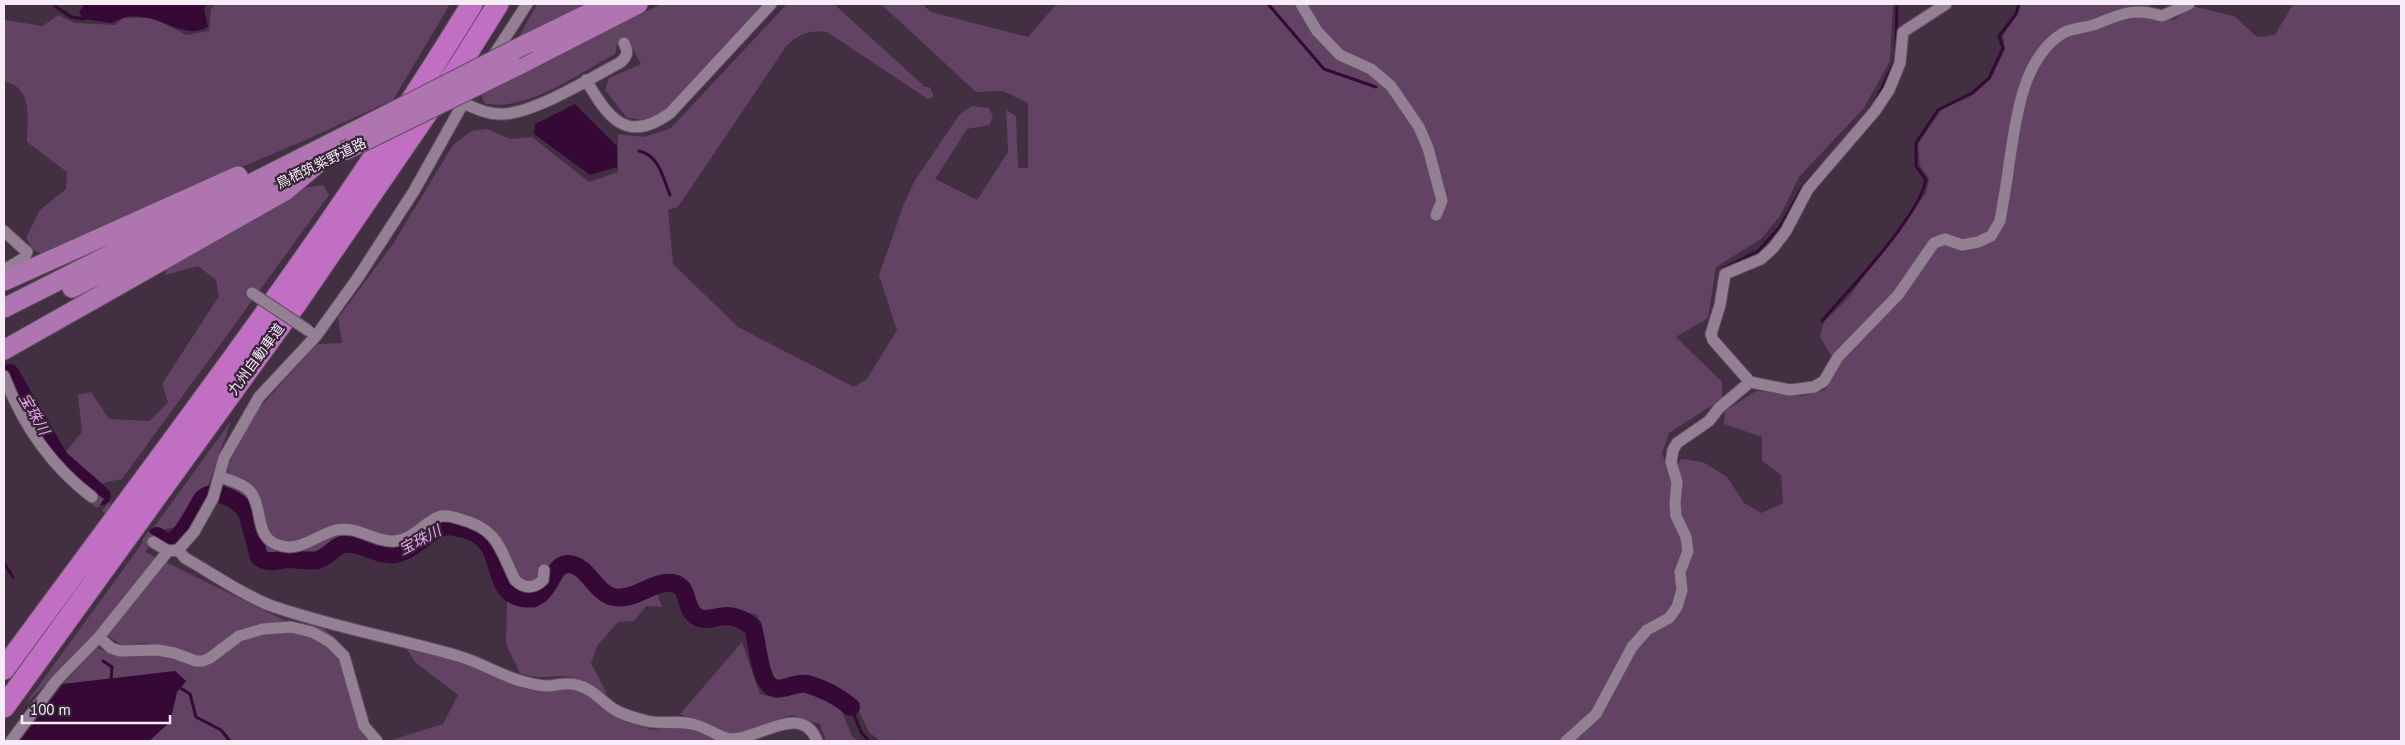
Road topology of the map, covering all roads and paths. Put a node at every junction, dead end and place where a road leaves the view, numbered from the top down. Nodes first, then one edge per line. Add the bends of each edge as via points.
1 (463, 4) edge
2 (472, 4) edge
3 (498, 4) edge
4 (526, 4) edge
5 (608, 4) edge
6 (638, 4) edge
7 (771, 4) edge
8 (1301, 4) edge
9 (1946, 4) edge
10 (2189, 4) edge
11 (624, 43) dead end
12 (426, 79) junction
13 (586, 80) junction
14 (463, 102) junction
15 (337, 148) junction
16 (317, 164) junction
17 (1436, 215) dead end
18 (4, 231) edge
19 (4, 270) edge
20 (4, 281) edge
21 (252, 292) dead end
22 (9, 312) edge
23 (312, 333) junction
24 (4, 350) edge
25 (4, 376) edge
26 (1750, 382) junction
27 (217, 487) junction
28 (92, 497) tunnel mouth
29 (153, 542) tunnel mouth
30 (173, 550) junction
31 (544, 570) dead end
32 (99, 637) junction
33 (4, 669) edge
34 (4, 707) edge
35 (11, 741) edge
36 (378, 741) edge
37 (817, 741) edge
38 (1566, 741) edge

1 - 12 highway
2 - 12 highway, 九州自動車道
3 - 34 highway, 九州自動車道 via 455,73 304,293
4 - 14 street
5 - 15 main road, 鳥栖筑紫野道路, bridge via 353,132
6 - 15 main road, 鳥栖筑紫野道路, bridge via 515,66
7 - 13 street via 657,123 643,127 615,120 604,111
8 - 17 street via 1317,31 1340,55 1371,69 1391,86 1419,127 1442,201
9 - 26 street via 1903,32 1900,63 1889,90 1864,127 1808,190 1773,248 1761,259 1725,274 1720,305 1710,334
10 - 26 street via 2162,16 2146,11 2127,11 2078,30 2064,32 2047,46 2024,87 2000,221 1991,236 1962,245 1944,239 1934,243 1898,295 1838,357 1824,381 1814,387 1790,390
11 - 13 street via 628,50 621,62
12 - 33 highway, 九州自動車道 via 282,288
13 - 14 street via 526,110 502,114 480,111
14 - 23 street via 414,191 358,279
15 - 16 main road, 鳥栖筑紫野道路
15 - 20 main road via 311,142
15 - 22 main road, 鳥栖筑紫野道路
16 - 22 main road, 鳥栖筑紫野道路
16 - 24 main road via 285,191
18 - 19 street via 27,252 24,258
21 - 23 street, bridge
23 - 27 street via 258,397 224,458
25 - 28 street via 36,439 58,469
26 - 38 street via 1672,450 1671,462 1677,482 1676,516 1686,537 1688,551 1680,572 1682,590 1677,607 1669,618 1648,630 1632,647 1596,714
27 - 30 street via 194,532
27 - 31 street via 246,488 252,494 265,536 284,547 295,547 337,530 352,530 393,541 414,535 437,517 445,515 485,528 495,538 519,584 536,586 543,580
29 - 30 street
30 - 32 street
30 - 37 street via 270,605 460,656 523,682 546,686 577,684 631,718 698,725 728,739 745,738 781,723 793,722 806,726
32 - 35 street via 56,681
32 - 36 street via 120,652 158,650 203,661 239,636 262,629 292,627 312,632 330,642 344,656 364,726

